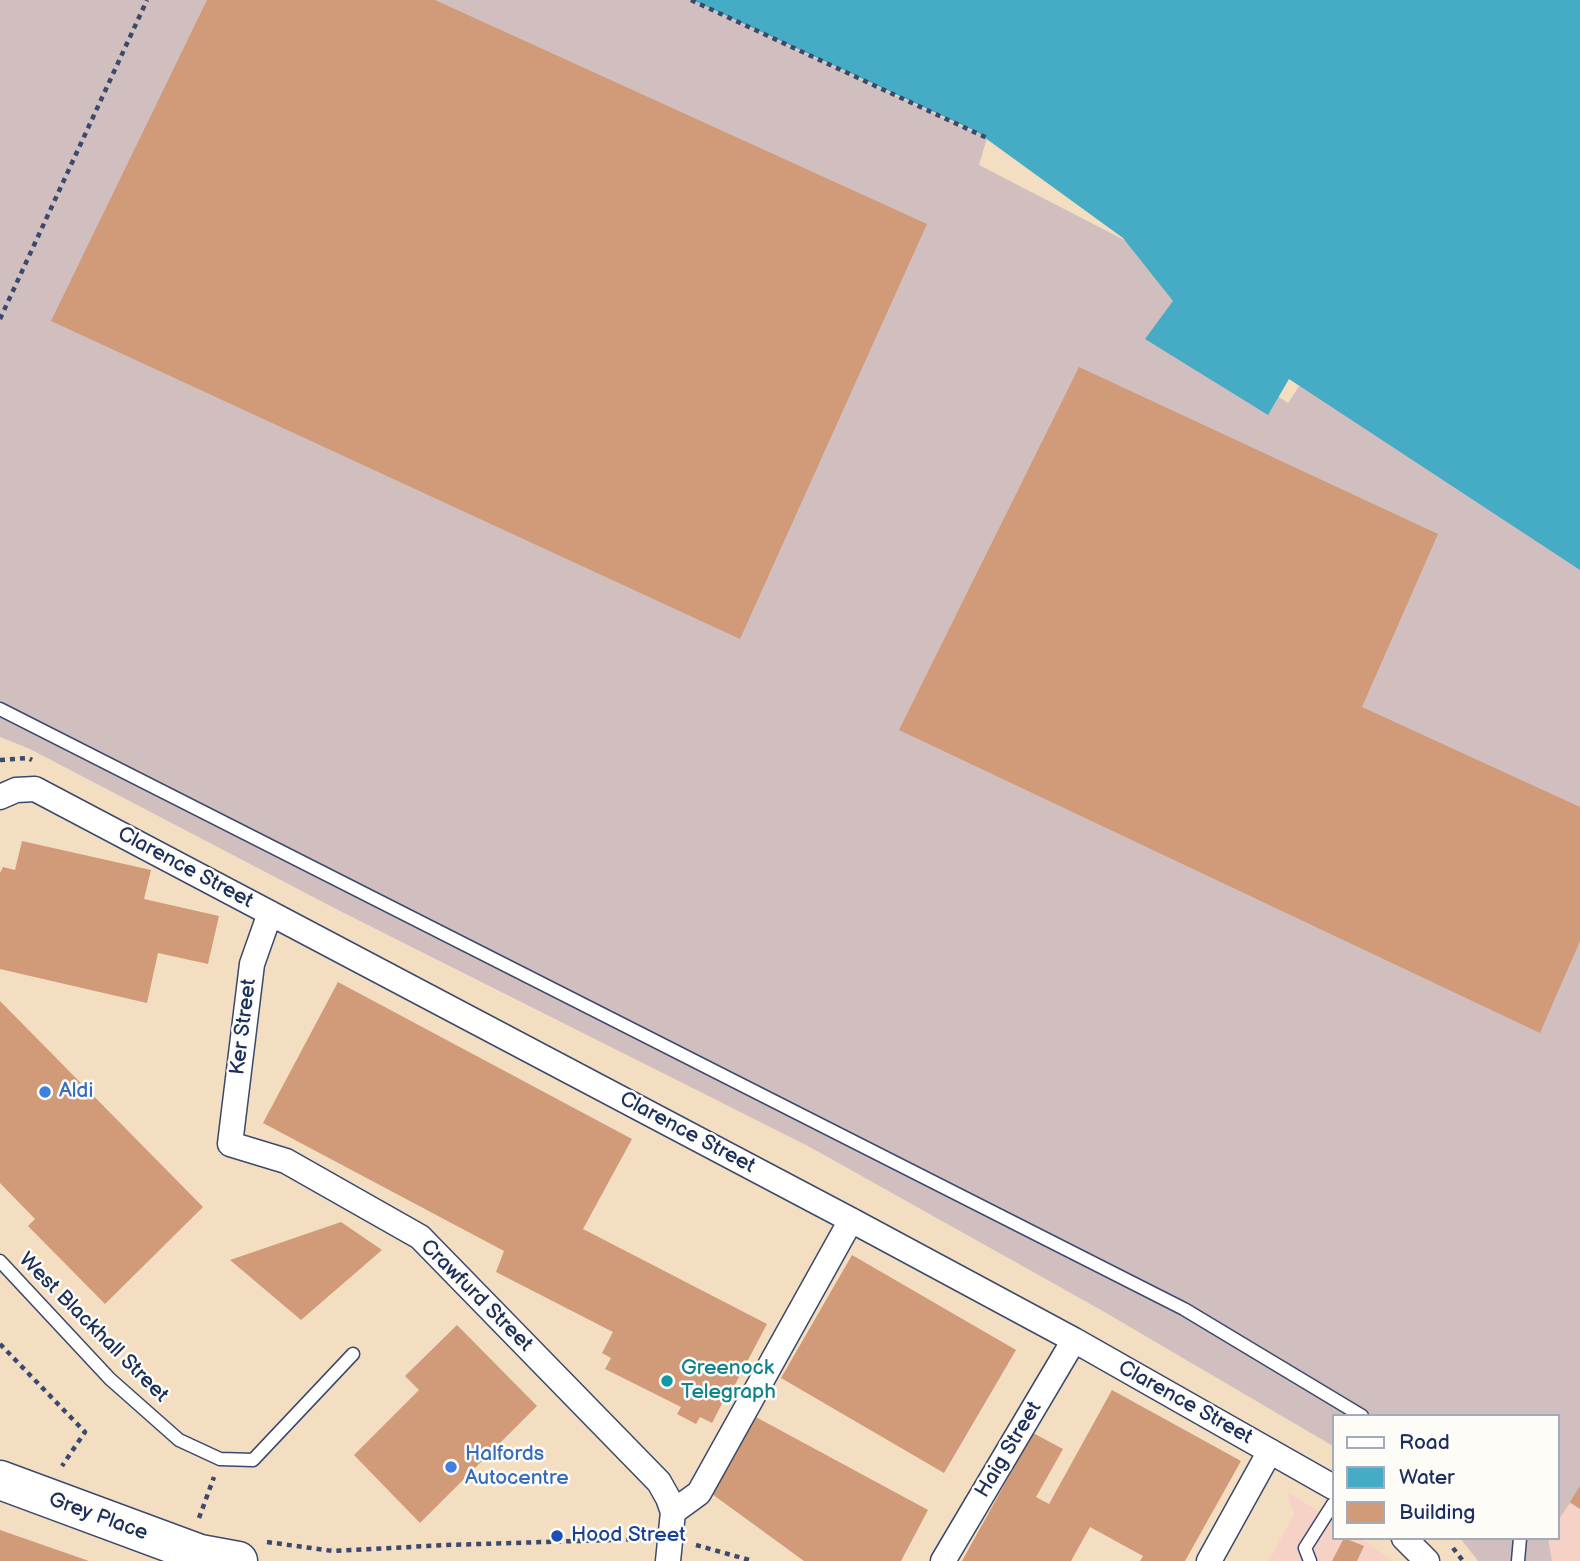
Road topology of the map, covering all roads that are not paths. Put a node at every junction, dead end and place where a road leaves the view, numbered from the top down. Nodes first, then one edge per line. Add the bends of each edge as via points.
1 (0, 709) edge
2 (0, 797) edge
3 (271, 913) junction
4 (230, 1144) joint
5 (851, 1220) junction
6 (0, 1261) edge
7 (1074, 1340) junction
8 (353, 1354) dead end
9 (1359, 1414) edge
10 (1270, 1451) junction
11 (0, 1480) edge
12 (1332, 1487) edge
13 (1332, 1506) edge
14 (673, 1512) junction
15 (1406, 1540) edge
16 (1520, 1540) edge
17 (669, 1550) edge
18 (247, 1551) edge
19 (943, 1561) edge
20 (1209, 1561) edge
21 (1310, 1561) edge
22 (1427, 1561) edge
23 (1518, 1561) edge

1 - 9 lane via 1184,1309
2 - 3 street, Clarence Street via 35,789
3 - 4 street, Ker Street via 252,964
3 - 5 street, Clarence Street
4 - 14 street, Crawfurd Street via 286,1161 420,1237 659,1482
5 - 7 street, Clarence Street
5 - 14 street via 699,1493
6 - 8 lane, West Blackhall Street via 110,1379 179,1440 220,1459 253,1460
7 - 10 street, Clarence Street
7 - 19 street, Haig Street
10 - 12 street, Clarence Street
10 - 20 street
11 - 18 main road, Grey Place via 200,1554
13 - 21 lane via 1305,1548
14 - 17 street
15 - 22 street
16 - 23 lane

